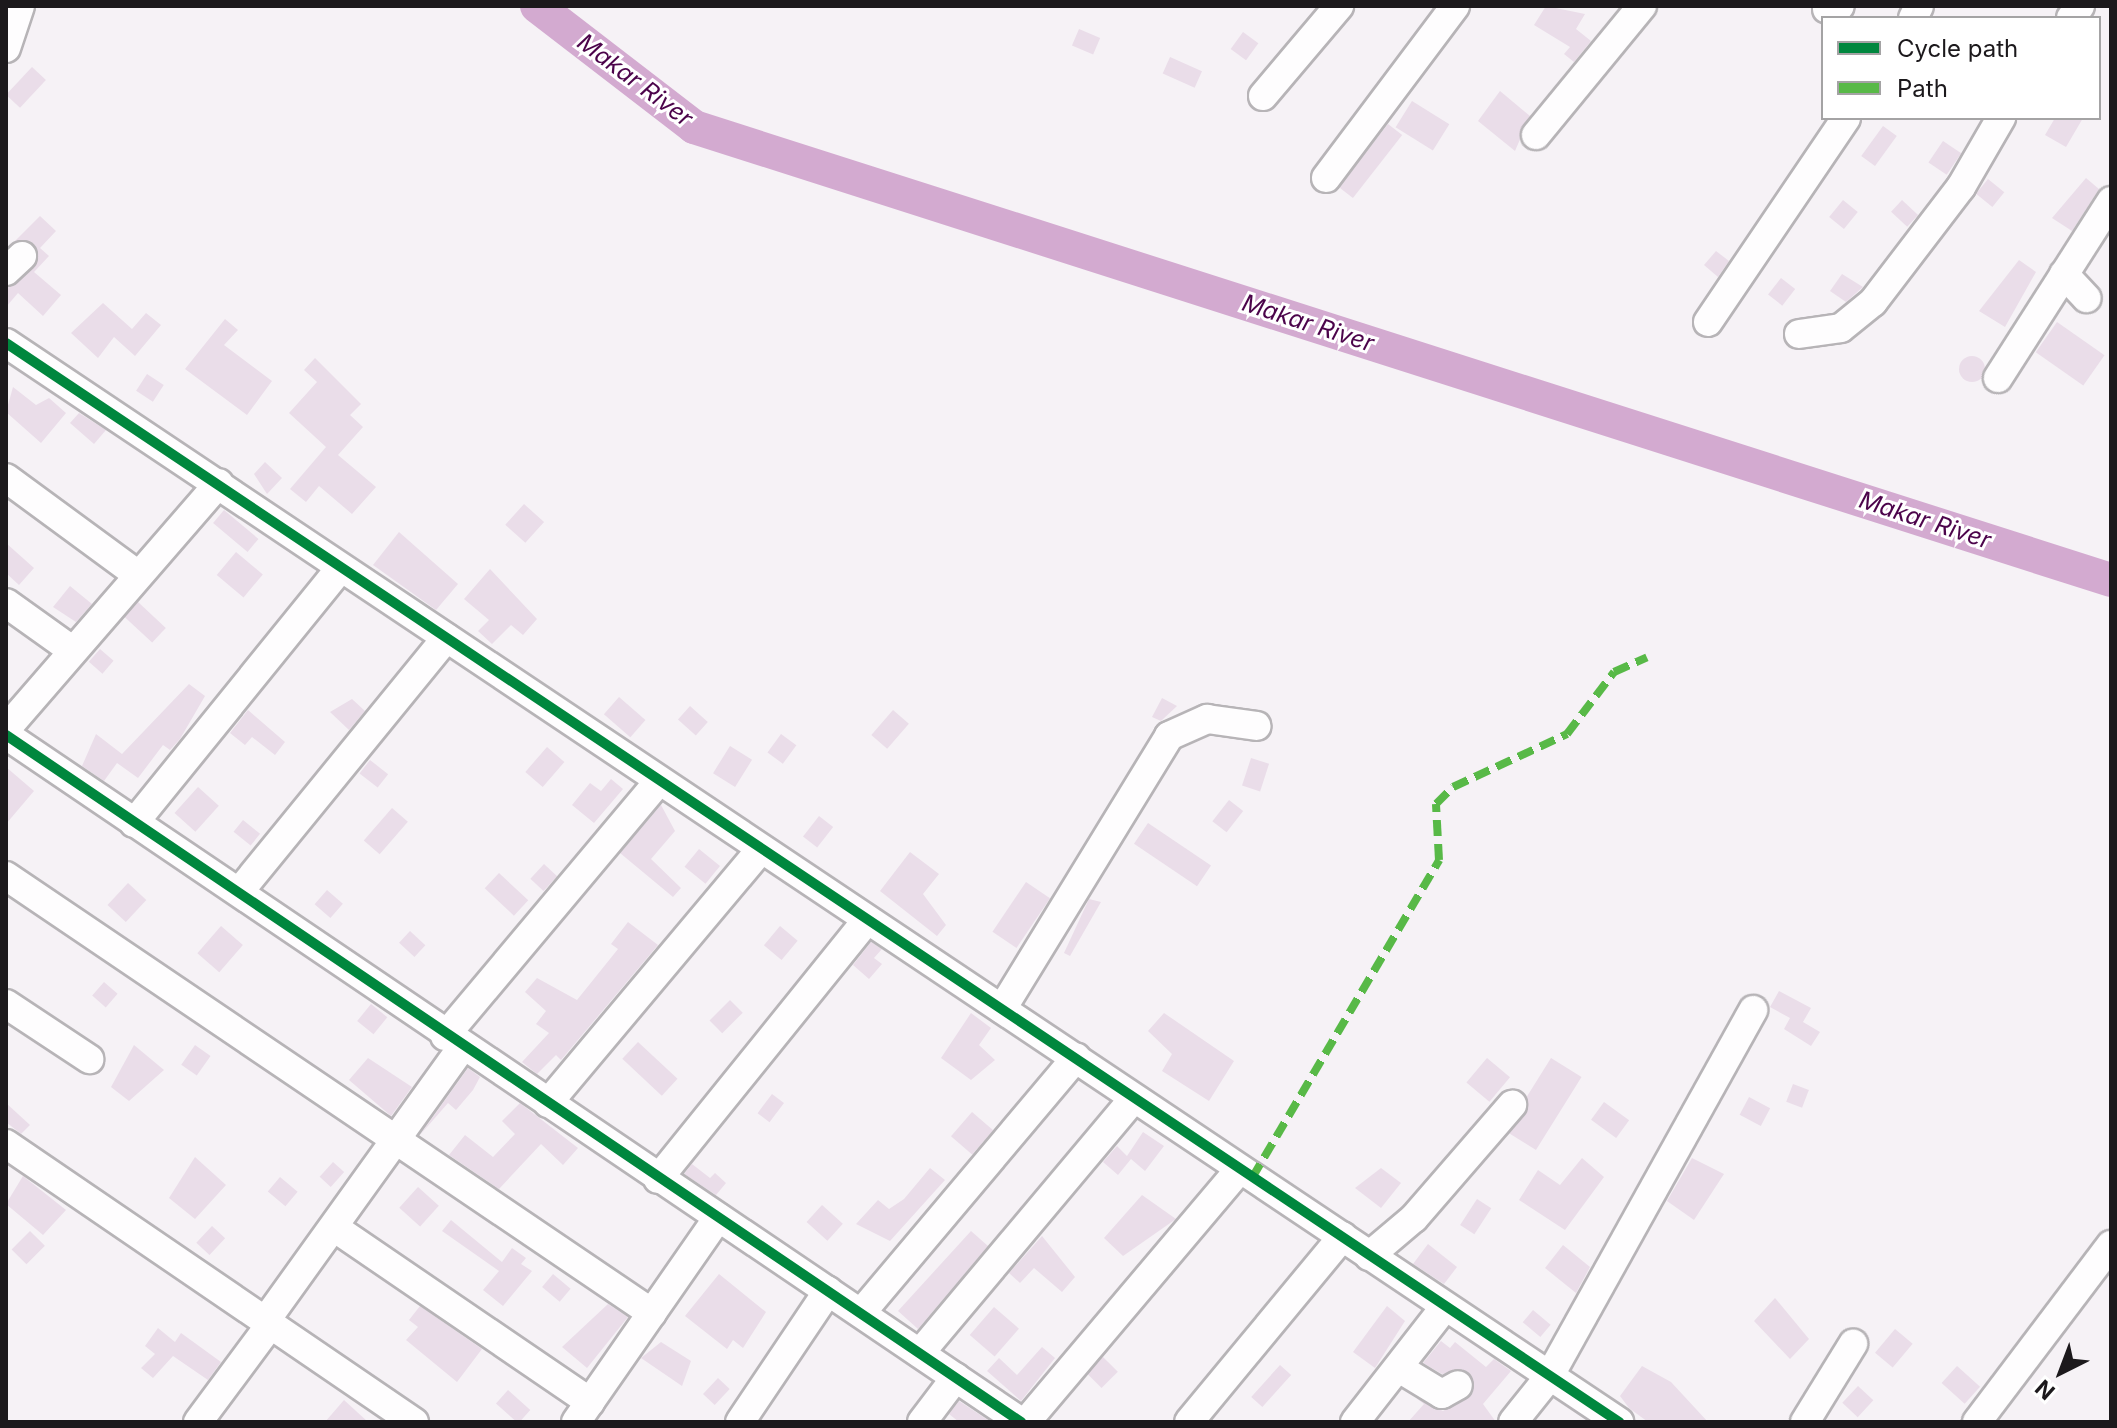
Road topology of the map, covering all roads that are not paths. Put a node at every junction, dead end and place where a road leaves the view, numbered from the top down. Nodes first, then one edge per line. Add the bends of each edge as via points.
1 (20, 6) edge
2 (1339, 6) edge
3 (1455, 6) edge
4 (1642, 6) edge
5 (6, 48) edge
6 (1263, 96) dead end
7 (1845, 120) edge
8 (2000, 120) edge
9 (1536, 135) dead end
10 (1326, 178) dead end
11 (2111, 201) edge
12 (2064, 274) junction
13 (2086, 298) dead end
14 (1708, 322) dead end
15 (1799, 334) dead end
16 (6, 343) edge
17 (1998, 378) dead end
18 (6, 478) edge
19 (219, 483) junction
20 (339, 570) junction
21 (138, 575) junction
22 (6, 603) edge
23 (446, 638) junction
24 (73, 651) junction
25 (1257, 726) dead end
26 (6, 732) edge
27 (657, 783) junction
28 (134, 823) junction
29 (760, 850) junction
30 (6, 876) edge
31 (239, 892) junction
32 (866, 921) junction
33 (6, 1004) edge
34 (1002, 1009) junction
35 (1753, 1010) dead end
36 (454, 1041) junction
37 (1076, 1058) junction
38 (89, 1059) dead end
39 (1133, 1099) junction
40 (548, 1103) junction
41 (1512, 1105) dead end
42 (397, 1140) junction
43 (6, 1144) edge
44 (1240, 1169) junction
45 (658, 1179) junction
46 (718, 1218) junction
47 (335, 1228) junction
48 (1343, 1236) junction
49 (2111, 1245) edge
50 (1369, 1256) junction
51 (828, 1291) junction
52 (1444, 1308) junction
53 (652, 1313) junction
54 (861, 1313) junction
55 (268, 1323) junction
56 (1853, 1344) dead end
57 (920, 1353) junction
58 (1399, 1368) junction
59 (956, 1377) junction
60 (1549, 1377) junction
61 (1458, 1385) dead end
62 (583, 1412) edge
63 (203, 1421) edge
64 (414, 1422) edge
65 (740, 1422) edge
66 (922, 1422) edge
67 (1023, 1422) edge
68 (1189, 1422) edge
69 (1355, 1422) edge
70 (1513, 1422) edge
71 (1619, 1422) edge
72 (1805, 1422) edge
73 (1977, 1422) edge

1 - 5 street
2 - 6 street
3 - 10 street
4 - 9 street
7 - 14 street
8 - 15 street via 1961,187 1873,302 1841,328
11 - 12 street
12 - 13 street
12 - 17 street
16 - 19 street
18 - 21 street
19 - 20 street
19 - 21 street
20 - 23 street
20 - 28 street
21 - 24 street
22 - 24 street
23 - 27 street
23 - 31 street
24 - 26 street
25 - 34 street via 1207,719 1169,736
26 - 28 street
27 - 29 street
27 - 36 street
28 - 31 street
29 - 32 street
29 - 40 street
30 - 42 street
31 - 36 street
32 - 34 street
32 - 45 street
33 - 38 street
34 - 37 street
35 - 60 street via 1638,1207
36 - 40 street
36 - 42 street
37 - 39 street
37 - 54 street
39 - 44 street
39 - 57 street
40 - 45 street
41 - 50 street via 1414,1218
42 - 47 street
42 - 53 street
43 - 55 street
44 - 48 street
44 - 67 street
45 - 46 street
46 - 51 street
46 - 53 street
47 - 55 street
47 - 62 street
48 - 50 street
48 - 68 street
49 - 73 street
50 - 52 street
51 - 54 street
51 - 65 street
52 - 58 street
52 - 60 street
53 - 62 street
54 - 57 street
55 - 63 street
55 - 64 street
56 - 72 street
57 - 59 street
58 - 61 street via 1442,1394
58 - 69 street
59 - 66 street
59 - 67 street
60 - 70 street
60 - 71 street

